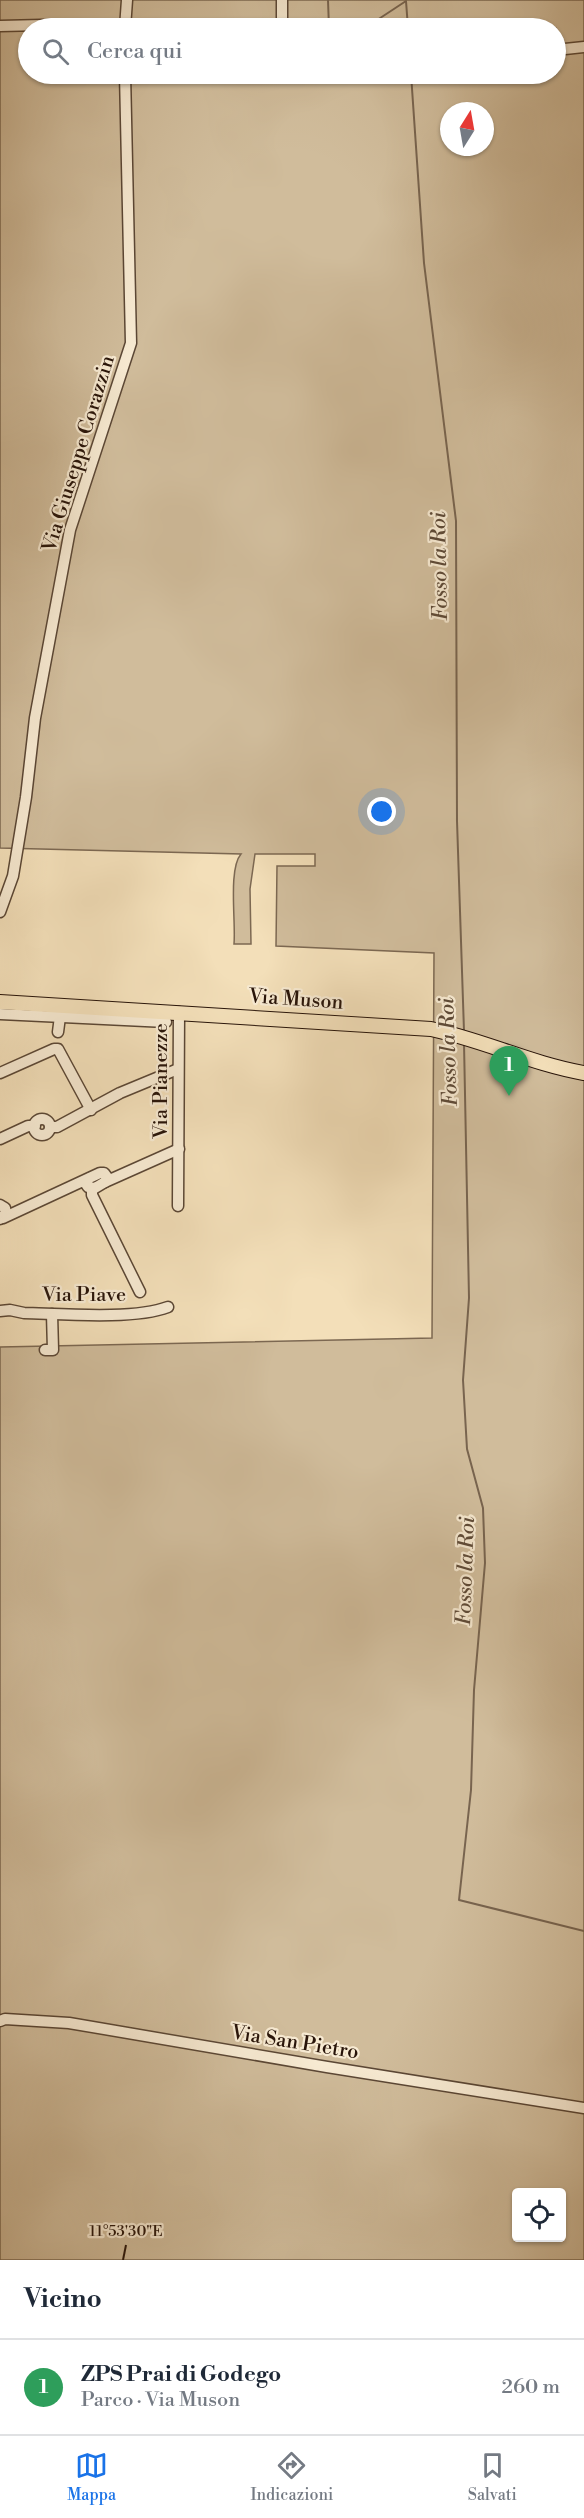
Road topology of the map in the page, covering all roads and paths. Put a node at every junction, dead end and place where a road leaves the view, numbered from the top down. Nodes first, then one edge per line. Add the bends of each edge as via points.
1 (127, 0) edge
2 (282, 0) edge
3 (126, 18) edge
4 (282, 18) edge
5 (0, 26) edge
6 (18, 26) edge
7 (584, 47) edge
8 (566, 49) edge
9 (125, 84) edge
10 (0, 912) edge
11 (0, 1002) edge
12 (60, 1011) junction
13 (179, 1012) junction
14 (0, 1014) edge
15 (140, 1015) junction
16 (166, 1022) dead end
17 (56, 1048) junction
18 (178, 1069) junction
19 (0, 1073) edge
20 (584, 1073) edge
21 (91, 1110) junction
22 (0, 1139) edge
23 (179, 1149) junction
24 (86, 1183) junction
25 (178, 1206) dead end
26 (4, 1212) edge
27 (140, 1292) dead end
28 (168, 1307) dead end
29 (0, 1311) edge
30 (52, 1314) junction
31 (45, 1350) dead end
32 (0, 2021) edge
33 (584, 2108) edge

1 - 3 street
2 - 4 street
5 - 6 street
7 - 8 street
9 - 10 street, Via Giuseppe Corazzin via 131,343 70,530 35,718 13,876
11 - 12 main road, Via Muson
12 - 14 street
12 - 15 main road, Via Muson
12 - 17 street
13 - 15 main road, Via Muson
13 - 18 street, Via Pianezze
13 - 20 main road, Via Muson via 406,1027 465,1036
15 - 16 street
17 - 19 street
17 - 21 street
18 - 21 street via 120,1093
18 - 23 street, Via Pianezze
21 - 22 street via 50,1127 48,1132 39,1134 35,1126 27,1126
23 - 24 street, Via Pianezze via 119,1178 106,1180 104,1173 100,1173
23 - 25 street, Via Pianezze
24 - 26 street
24 - 27 street
28 - 30 street, Via Piave via 153,1313
29 - 30 street, Via Piave
30 - 31 street via 54,1350
32 - 33 street, Via San Pietro via 69,2023

